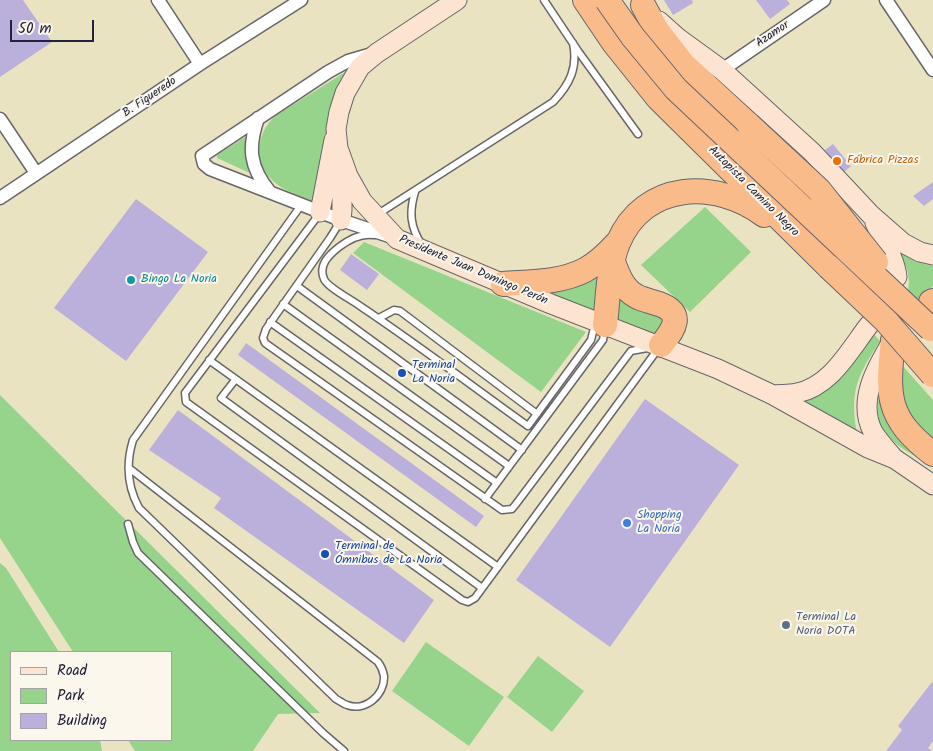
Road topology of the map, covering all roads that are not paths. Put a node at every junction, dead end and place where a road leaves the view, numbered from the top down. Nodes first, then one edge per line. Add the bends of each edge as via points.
1 (158, 0) edge
2 (301, 0) edge
3 (457, 0) edge
4 (544, 0) edge
5 (585, 0) edge
6 (607, 0) edge
7 (824, 0) edge
8 (886, 0) edge
9 (641, 2) edge
10 (573, 43) junction
11 (377, 52) junction
12 (200, 64) junction
13 (722, 70) junction
14 (933, 70) edge
15 (258, 118) junction
16 (0, 119) edge
17 (336, 129) junction
18 (638, 134) dead end
19 (341, 160) junction
20 (36, 173) junction
21 (270, 192) junction
22 (415, 192) junction
23 (0, 198) edge
24 (302, 204) junction
25 (320, 212) junction
26 (871, 215) junction
27 (375, 216) junction
28 (341, 220) junction
29 (397, 239) junction
30 (427, 252) junction
31 (616, 252) junction
32 (933, 254) edge
33 (829, 267) junction
34 (897, 277) dead end
35 (503, 284) junction
36 (297, 286) junction
37 (283, 304) junction
38 (931, 312) edge
39 (379, 318) junction
40 (270, 322) junction
41 (600, 324) junction
42 (869, 325) dead end
43 (893, 340) joint
44 (661, 345) junction
45 (209, 360) junction
46 (933, 375) edge
47 (235, 380) junction
48 (773, 395) junction
49 (538, 414) junction
50 (522, 450) junction
51 (927, 450) edge
52 (895, 458) junction
53 (509, 466) junction
54 (129, 468) junction
55 (927, 480) edge
56 (497, 483) junction
57 (933, 493) edge
58 (485, 499) junction
59 (128, 524) dead end
60 (498, 567) junction
61 (482, 588) junction
62 (344, 751) edge

1 - 12 street
2 - 12 street, B. Figueredo
3 - 11 street
4 - 10 lane
5 - 33 highway, Autopista Camino Negro via 658,98
6 - 38 highway, Autopista Camino Negro, bridge via 676,89
7 - 13 street, Azamor
8 - 14 street
9 - 13 street via 666,29
9 - 38 highway, bridge via 656,29 683,64 819,190
10 - 18 lane
10 - 22 lane via 575,54 571,77 553,102
11 - 15 street via 348,61 328,72
11 - 17 street via 350,81
12 - 20 street, B. Figueredo
13 - 26 street via 812,152
15 - 21 street via 252,134 252,158 254,168
15 - 21 street, Presidente Juan Domingo Perón via 202,156 210,169
16 - 20 street
17 - 19 street
17 - 25 street
19 - 27 street via 353,187
19 - 28 street
20 - 23 street, B. Figueredo
21 - 24 street, Presidente Juan Domingo Perón
22 - 27 lane
22 - 30 lane via 411,205 412,224
24 - 25 street, Presidente Juan Domingo Perón
24 - 54 lane via 133,440
25 - 28 street, Presidente Juan Domingo Perón
25 - 45 lane
26 - 32 street via 904,243 920,252
26 - 34 street via 889,251
27 - 29 street
28 - 29 street, Presidente Juan Domingo Perón
28 - 36 lane
29 - 30 street, Presidente Juan Domingo Perón
29 - 39 lane via 368,234 358,237 344,243 324,262 322,271 326,282
30 - 35 street, Presidente Juan Domingo Perón
31 - 33 highway via 631,221 658,200 687,191 717,192 762,213
31 - 35 highway via 574,275
31 - 41 highway
31 - 44 highway via 618,278 626,288 636,296 666,306 671,311 675,325
33 - 46 highway, Autopista Camino Negro, bridge via 886,321
35 - 41 street, Presidente Juan Domingo Perón
36 - 37 lane
36 - 50 lane
37 - 40 lane
37 - 53 lane
39 - 49 lane via 394,310 400,311
39 - 49 lane via 528,426
40 - 56 lane
40 - 58 lane via 264,343
41 - 44 street, Presidente Juan Domingo Perón
41 - 49 lane
41 - 50 lane via 603,340
42 - 48 street via 827,379 796,394
43 - 51 highway via 891,399 894,410 905,429
43 - 52 street via 878,365 866,408 874,433
44 - 48 street, Presidente Juan Domingo Perón
44 - 58 lane via 631,351 512,509 502,510
44 - 60 lane
45 - 47 lane
45 - 61 lane via 185,392 186,402 462,600 468,602 475,598
47 - 60 lane
47 - 61 lane via 221,398
48 - 52 street, Presidente Juan Domingo Perón via 868,448
50 - 53 lane
52 - 55 street
53 - 56 lane
54 - 54 lane via 128,478 139,508 336,699 358,707 375,699 383,687 384,677 378,662
55 - 57 street
56 - 58 lane
59 - 62 lane via 138,554
60 - 61 lane

